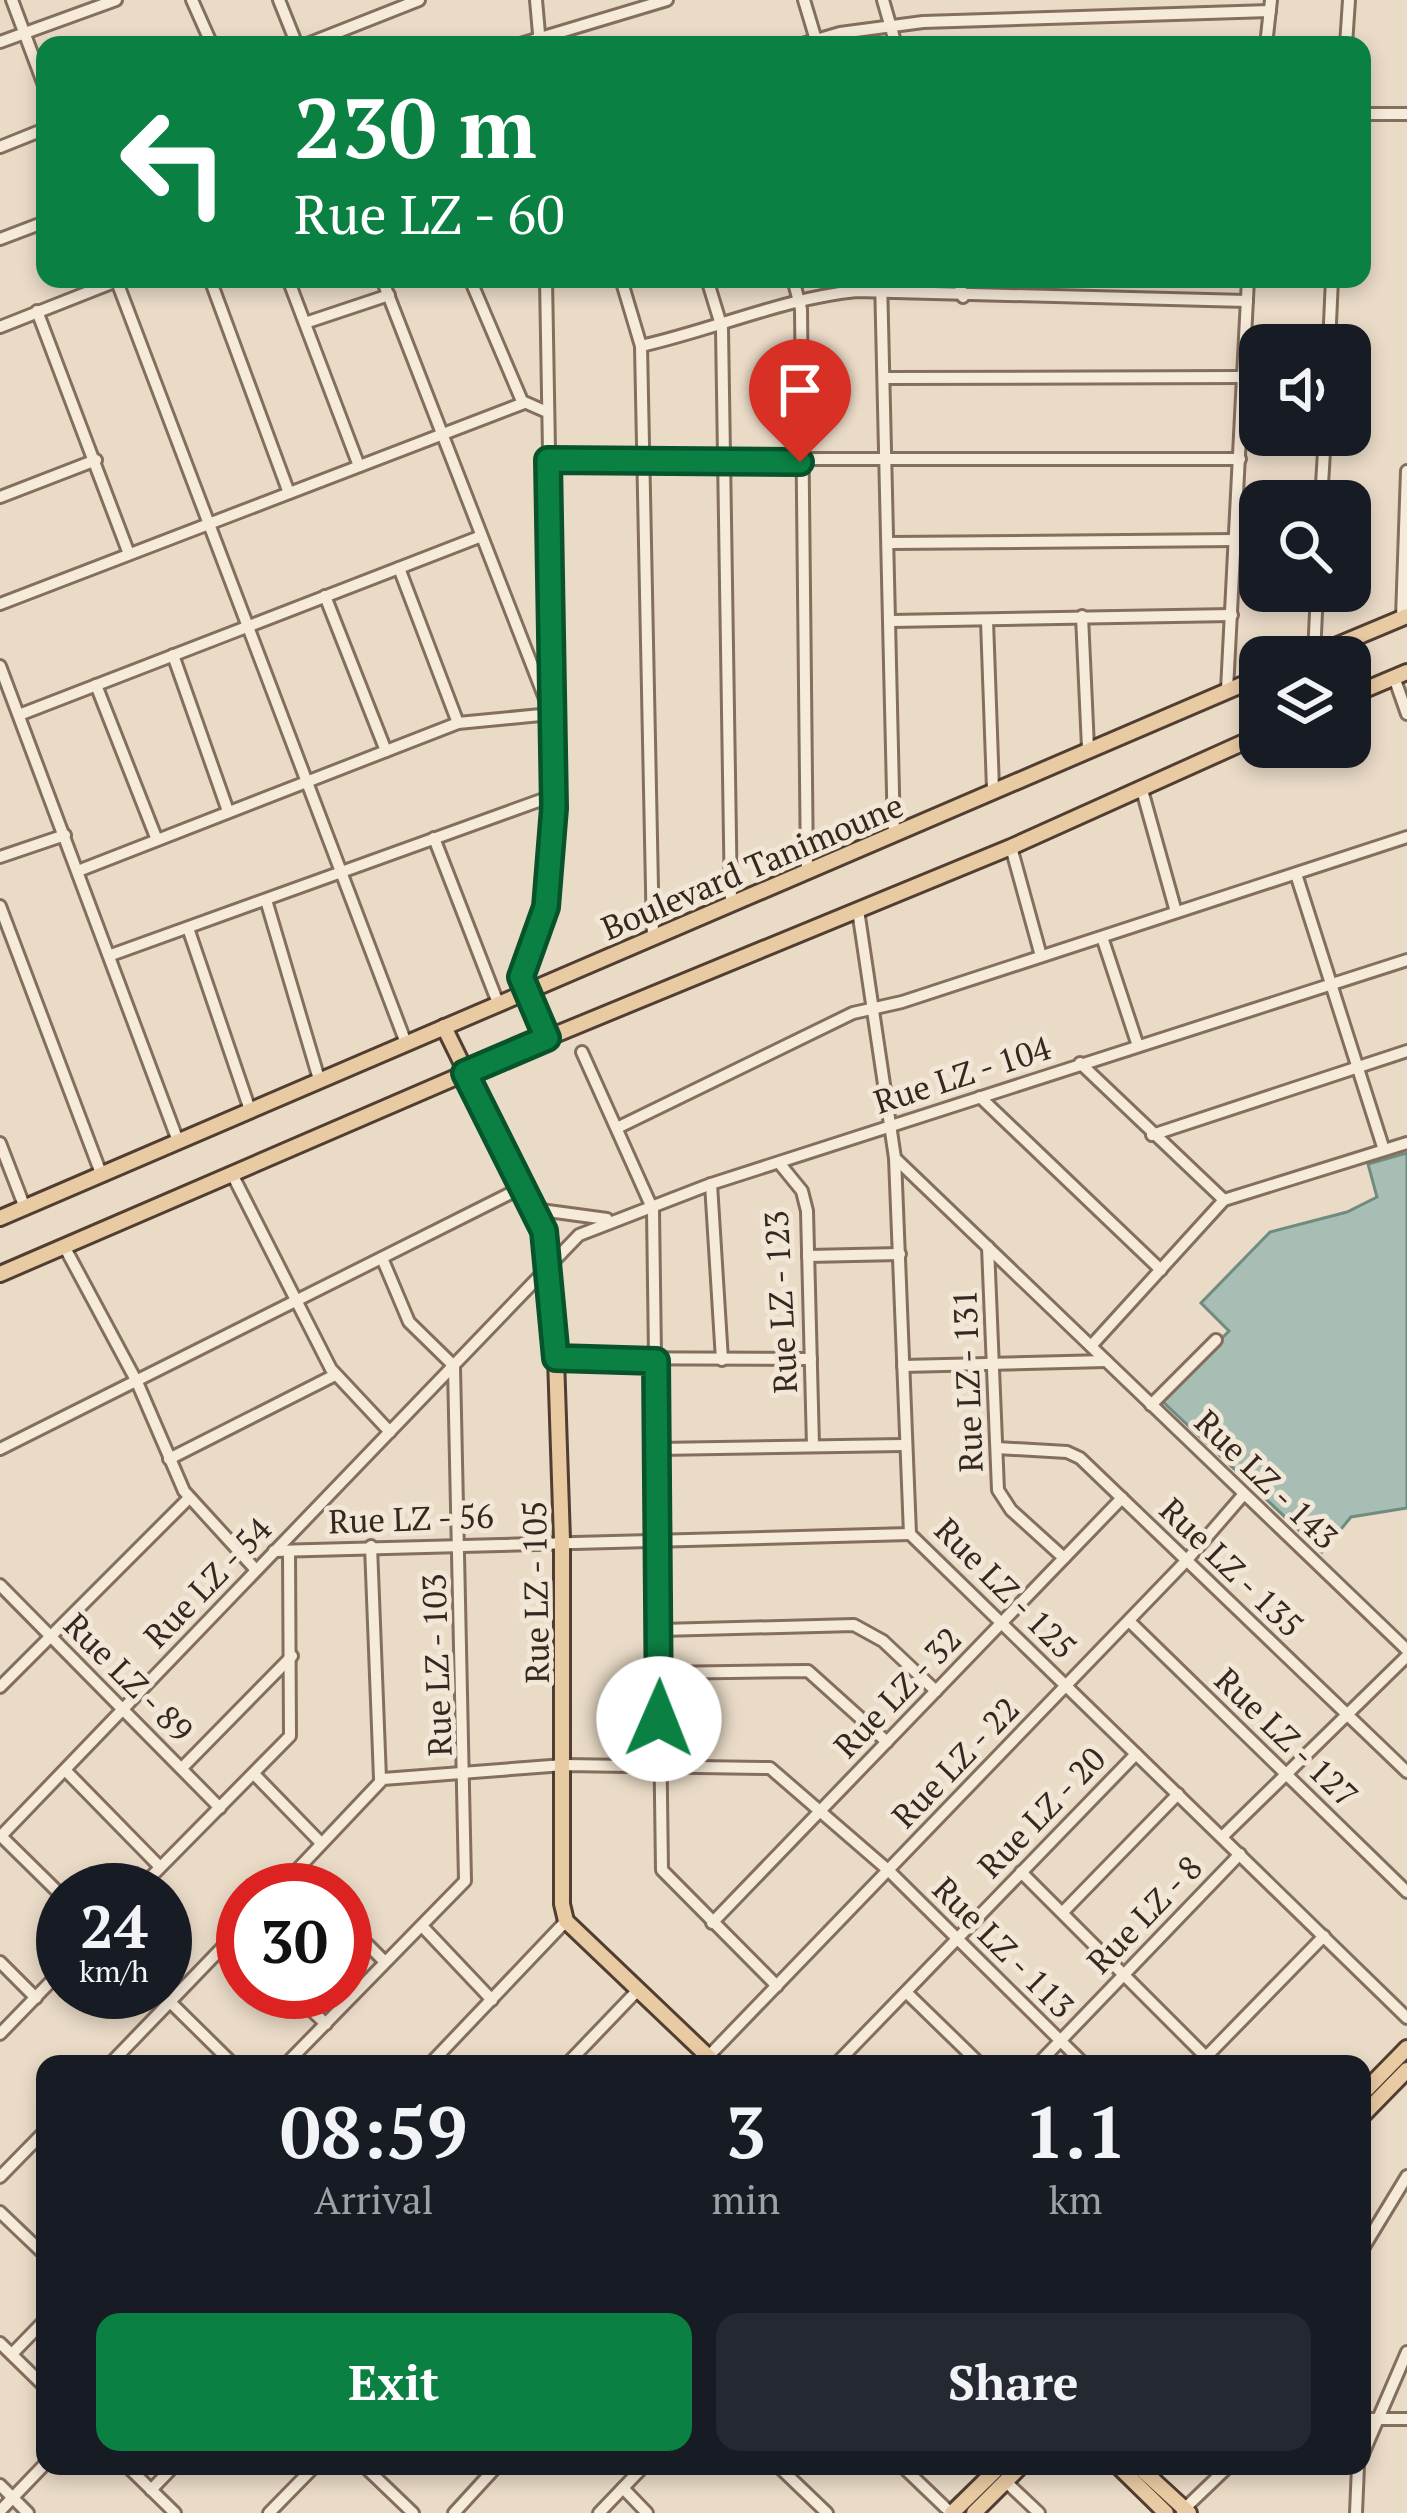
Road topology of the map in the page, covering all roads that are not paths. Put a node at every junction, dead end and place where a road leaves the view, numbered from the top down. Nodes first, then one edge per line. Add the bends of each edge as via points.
1 (11, 0) edge
2 (116, 0) edge
3 (193, 0) edge
4 (280, 0) edge
5 (419, 0) edge
6 (536, 0) edge
7 (667, 0) edge
8 (803, 0) edge
9 (883, 0) edge
10 (1348, 0) edge
11 (102, 2) edge
12 (1270, 6) edge
13 (891, 26) junction
14 (24, 33) junction
15 (208, 36) edge
16 (297, 36) edge
17 (325, 36) edge
18 (540, 36) edge
19 (555, 36) edge
20 (807, 36) edge
21 (842, 36) edge
22 (894, 36) edge
23 (1267, 36) edge
24 (1346, 36) edge
25 (0, 42) edge
26 (36, 64) edge
27 (1371, 114) edge
28 (1407, 114) edge
29 (36, 133) edge
30 (0, 147) edge
31 (36, 225) edge
32 (0, 239) edge
33 (97, 288) edge
34 (121, 288) edge
35 (213, 288) edge
36 (291, 288) edge
37 (386, 288) edge
38 (474, 288) edge
39 (546, 288) edge
40 (625, 288) edge
41 (710, 288) edge
42 (796, 288) edge
43 (882, 288) edge
44 (960, 288) edge
45 (1248, 288) edge
46 (1332, 288) edge
47 (883, 295) junction
48 (389, 296) junction
49 (963, 297) junction
50 (799, 299) junction
51 (1247, 302) junction
52 (37, 311) junction
53 (305, 323) junction
54 (1246, 324) edge
55 (1330, 324) edge
56 (0, 327) edge
57 (722, 328) junction
58 (641, 346) junction
59 (1239, 376) edge
60 (886, 378) junction
61 (524, 403) junction
62 (547, 412) junction
63 (441, 434) junction
64 (1240, 456) edge
65 (1240, 459) junction
66 (96, 460) junction
67 (548, 460) junction
68 (643, 461) junction
69 (722, 462) junction
70 (800, 462) junction
71 (888, 463) junction
72 (359, 466) junction
73 (1407, 471) edge
74 (289, 493) junction
75 (0, 497) edge
76 (207, 524) junction
77 (479, 537) junction
78 (1236, 540) junction
79 (890, 543) junction
80 (129, 554) junction
81 (399, 568) junction
82 (325, 596) junction
83 (0, 604) edge
84 (1232, 614) junction
85 (1082, 616) junction
86 (1404, 617) edge
87 (891, 621) junction
88 (987, 621) junction
89 (247, 627) junction
90 (1359, 636) edge
91 (173, 655) junction
92 (0, 668) edge
93 (1401, 674) edge
94 (96, 685) junction
95 (1239, 685) edge
96 (1371, 687) edge
97 (1227, 690) junction
98 (551, 714) junction
99 (1407, 714) edge
100 (19, 715) junction
101 (458, 723) junction
102 (1239, 745) edge
103 (1088, 748) junction
104 (386, 751) junction
105 (307, 782) junction
106 (993, 789) junction
107 (1142, 790) junction
108 (555, 795) junction
109 (228, 811) junction
110 (65, 835) junction
111 (894, 835) junction
112 (1407, 837) edge
113 (434, 838) junction
114 (157, 839) junction
115 (1011, 847) junction
116 (0, 857) edge
117 (79, 871) junction
118 (341, 872) junction
119 (807, 872) junction
120 (1296, 874) junction
121 (266, 899) junction
122 (731, 903) junction
123 (0, 906) edge
124 (859, 910) junction
125 (1176, 912) junction
126 (188, 928) junction
127 (653, 937) junction
128 (1102, 938) junction
129 (111, 955) junction
130 (1041, 956) junction
131 (1407, 959) edge
132 (1329, 984) junction
133 (526, 992) junction
134 (498, 1003) junction
135 (872, 1008) junction
136 (444, 1028) junction
137 (547, 1038) junction
138 (406, 1043) junction
139 (1137, 1043) junction
140 (1407, 1051) edge
141 (582, 1052) dead end
142 (1080, 1064) junction
143 (1358, 1067) junction
144 (465, 1073) junction
145 (320, 1079) junction
146 (980, 1097) junction
147 (250, 1110) junction
148 (890, 1125) junction
149 (619, 1127) junction
150 (1153, 1135) junction
151 (178, 1141) junction
152 (0, 1143) edge
153 (1407, 1143) edge
154 (1384, 1150) junction
155 (895, 1158) junction
156 (780, 1164) junction
157 (232, 1174) junction
158 (101, 1176) junction
159 (711, 1184) junction
160 (523, 1187) junction
161 (1224, 1200) junction
162 (652, 1204) junction
163 (25, 1208) junction
164 (533, 1209) junction
165 (0, 1218) edge
166 (613, 1219) junction
167 (988, 1245) junction
168 (64, 1246) junction
169 (899, 1254) junction
170 (808, 1256) junction
171 (382, 1258) junction
172 (547, 1267) junction
173 (1161, 1270) junction
174 (0, 1274) edge
175 (295, 1299) junction
176 (1216, 1340) dead end
177 (1086, 1341) junction
178 (556, 1358) junction
179 (811, 1359) junction
180 (722, 1360) junction
181 (656, 1361) junction
182 (1106, 1361) junction
183 (1064, 1362) junction
184 (993, 1364) junction
185 (454, 1366) junction
186 (903, 1366) junction
187 (335, 1375) junction
188 (137, 1382) junction
189 (1151, 1405) junction
190 (390, 1432) junction
191 (903, 1445) junction
192 (813, 1446) junction
193 (997, 1448) junction
194 (0, 1449) edge
195 (658, 1449) junction
196 (169, 1459) junction
197 (1244, 1494) junction
198 (189, 1498) junction
199 (1122, 1498) junction
200 (910, 1534) junction
201 (562, 1540) junction
202 (659, 1540) junction
203 (459, 1542) junction
204 (371, 1546) junction
205 (274, 1551) junction
206 (289, 1551) junction
207 (1064, 1558) junction
208 (1186, 1561) junction
209 (256, 1570) junction
210 (0, 1585) edge
211 (1129, 1621) junction
212 (1000, 1624) junction
213 (661, 1630) junction
214 (53, 1639) junction
215 (1407, 1653) edge
216 (292, 1656) junction
217 (660, 1673) junction
218 (0, 1687) edge
219 (1066, 1687) junction
220 (936, 1691) junction
221 (123, 1709) junction
222 (1346, 1714) junction
223 (886, 1742) junction
224 (1136, 1754) junction
225 (659, 1764) junction
226 (563, 1765) junction
227 (182, 1768) junction
228 (466, 1768) junction
229 (66, 1771) junction
230 (1284, 1772) junction
231 (1407, 1772) edge
232 (254, 1774) junction
233 (380, 1779) junction
234 (1178, 1794) junction
235 (220, 1808) junction
236 (822, 1808) junction
237 (0, 1836) edge
238 (1222, 1837) junction
239 (321, 1844) junction
240 (1240, 1854) junction
241 (156, 1863) edge
242 (164, 1863) edge
243 (305, 1863) edge
244 (888, 1870) junction
245 (36, 1871) edge
246 (1021, 1872) junction
247 (1406, 1888) edge
248 (1063, 1912) junction
249 (566, 1922) junction
250 (712, 1923) junction
251 (422, 1926) junction
252 (1324, 1936) junction
253 (958, 1938) junction
254 (372, 1949) edge
255 (216, 1958) edge
256 (0, 1962) edge
257 (385, 1962) junction
258 (1126, 1973) junction
259 (192, 1976) edge
260 (777, 1986) junction
261 (636, 1992) junction
262 (906, 1992) junction
263 (36, 1998) joint
264 (492, 2000) junction
265 (1407, 2018) edge
266 (146, 2019) edge
267 (188, 2019) edge
268 (321, 2019) edge
269 (326, 2024) junction
270 (0, 2035) edge
271 (1060, 2040) junction
272 (1407, 2048) edge
273 (847, 2054) edge
274 (117, 2055) edge
275 (224, 2055) edge
276 (295, 2055) edge
277 (439, 2055) edge
278 (576, 2055) edge
279 (701, 2055) edge
280 (714, 2055) edge
281 (971, 2055) edge
282 (1046, 2055) edge
283 (1075, 2055) edge
284 (1205, 2055) edge
285 (1215, 2055) edge
286 (1407, 2070) edge
287 (1371, 2085) edge
288 (1371, 2107) edge
289 (36, 2140) edge
290 (1407, 2176) edge
291 (0, 2177) edge
292 (0, 2212) edge
293 (1371, 2235) edge
294 (36, 2246) edge
295 (36, 2329) edge
296 (0, 2343) edge
297 (1407, 2352) edge
298 (12, 2354) junction
299 (36, 2378) edge
300 (1371, 2414) edge
301 (1371, 2419) edge
302 (1407, 2419) edge
303 (36, 2474) edge
304 (136, 2475) edge
305 (165, 2475) edge
306 (305, 2475) edge
307 (373, 2475) edge
308 (489, 2475) edge
309 (635, 2475) edge
310 (787, 2475) edge
311 (911, 2475) edge
312 (1000, 2475) edge
313 (1002, 2475) edge
314 (1005, 2475) edge
315 (1127, 2475) edge
316 (1147, 2475) edge
317 (1220, 2475) edge
318 (1357, 2475) edge
319 (0, 2486) edge
320 (622, 2488) junction
321 (151, 2490) junction
322 (13, 2498) junction
323 (0, 2511) edge
324 (1184, 2512) edge
325 (28, 2513) edge
326 (175, 2513) edge
327 (269, 2513) edge
328 (412, 2513) edge
329 (454, 2513) edge
330 (599, 2513) edge
331 (647, 2513) edge
332 (827, 2513) edge
333 (951, 2513) edge
334 (974, 2513) edge
335 (1039, 2513) edge
336 (1166, 2513) edge
337 (1355, 2513) edge

1 - 14 street
2 - 11 street
3 - 15 street
4 - 16 street
5 - 17 street
6 - 18 street
7 - 19 street
8 - 20 street
9 - 13 street
10 - 24 street
11 - 14 street
12 - 13 street
12 - 23 street
13 - 21 street
13 - 22 street
14 - 25 street
14 - 26 street
27 - 28 street
29 - 30 street
31 - 32 street
33 - 52 street
34 - 76 street
35 - 74 street
36 - 53 street
37 - 48 street
38 - 61 street
39 - 62 street
40 - 58 street
41 - 57 street
42 - 50 street
43 - 47 street
44 - 49 street
45 - 51 street
46 - 55 street
47 - 49 street
47 - 50 street
47 - 60 street
48 - 53 street
48 - 63 street
49 - 51 street
50 - 57 street
50 - 70 street
51 - 54 street
52 - 56 street
52 - 66 street
53 - 72 street
57 - 58 street
57 - 69 street
58 - 68 street
59 - 60 street
60 - 71 street
61 - 62 street
61 - 63 street
62 - 67 street
63 - 72 street
63 - 77 street
64 - 65 street
65 - 71 street
65 - 78 street
66 - 75 street
66 - 80 street
67 - 68 street
67 - 98 street
68 - 69 street
68 - 127 street
69 - 70 street
69 - 122 street
70 - 71 street
70 - 119 street
71 - 79 street
72 - 74 street
73 - 86 street
74 - 76 street
76 - 80 street
76 - 89 street
77 - 81 street
77 - 98 street
78 - 79 street
78 - 84 street
79 - 87 street
80 - 83 street
81 - 82 street
81 - 101 street
82 - 89 street
82 - 104 street
84 - 85 street
84 - 97 street
85 - 88 street
85 - 103 street
86 - 90 main road
87 - 88 street
87 - 111 street
88 - 106 street
89 - 91 street
89 - 105 street
91 - 94 street
91 - 109 street
92 - 100 street
93 - 96 main road
93 - 99 street
94 - 100 street
94 - 114 street
95 - 97 main road, Boulevard Tanimoune
97 - 103 main road, Boulevard Tanimoune
98 - 101 street
98 - 108 street
100 - 110 street
101 - 104 street
102 - 107 main road
103 - 106 main road, Boulevard Tanimoune
104 - 105 street
105 - 109 street
105 - 118 street
106 - 111 main road, Boulevard Tanimoune
107 - 115 main road
107 - 125 street
108 - 113 street
108 - 133 street via 546,907 521,977
109 - 114 street
110 - 116 street
110 - 117 street
111 - 119 main road, Boulevard Tanimoune
112 - 120 street
113 - 118 street
113 - 134 street
114 - 117 street
115 - 124 main road
115 - 130 street
117 - 129 street
118 - 121 street
118 - 138 street
119 - 122 main road, Boulevard Tanimoune
120 - 125 street
120 - 132 street
121 - 126 street
121 - 145 street
122 - 127 main road, Boulevard Tanimoune
123 - 158 street
124 - 135 street, Rue LZ - 125
124 - 137 main road
125 - 128 street
126 - 129 street
126 - 147 street
127 - 133 main road, Boulevard Tanimoune
128 - 130 street
128 - 139 street
129 - 151 street
130 - 135 street
131 - 132 street, Rue LZ - 104
132 - 139 street, Rue LZ - 104
132 - 143 street
133 - 134 main road, Boulevard Tanimoune
133 - 137 main road
134 - 136 main road, Boulevard Tanimoune
135 - 148 street, Rue LZ - 125
135 - 149 street
136 - 138 main road, Boulevard Tanimoune
136 - 144 main road, Rue LZ - 105
137 - 144 main road
138 - 145 main road, Boulevard Tanimoune
139 - 142 street, Rue LZ - 104
140 - 143 street
141 - 149 street
142 - 146 street, Rue LZ - 104
142 - 150 street
143 - 150 street
143 - 154 street
144 - 157 main road
144 - 160 main road, Rue LZ - 105
145 - 147 main road, Boulevard Tanimoune
146 - 148 street, Rue LZ - 104
146 - 173 street
147 - 151 main road, Boulevard Tanimoune
148 - 155 street, Rue LZ - 125
148 - 156 street, Rue LZ - 104
149 - 162 street
150 - 161 street
151 - 158 main road, Boulevard Tanimoune
152 - 163 street
153 - 154 street
154 - 161 street
155 - 167 street
155 - 169 street, Rue LZ - 125
156 - 159 street, Rue LZ - 104
156 - 170 street, Rue LZ - 123 via 806,1199
157 - 168 main road
157 - 175 street
158 - 163 main road, Boulevard Tanimoune
159 - 162 street, Rue LZ - 104
159 - 180 street
160 - 164 main road, Rue LZ - 105
160 - 171 street
161 - 173 street
162 - 166 street, Rue LZ - 104
162 - 181 street
163 - 165 main road, Boulevard Tanimoune
164 - 166 street
164 - 172 main road, Rue LZ - 105
166 - 172 street, Rue LZ - 104 via 579,1235
167 - 177 street
167 - 184 street, Rue LZ - 131
168 - 174 main road
168 - 188 street
169 - 170 street
169 - 186 street, Rue LZ - 125
170 - 179 street, Rue LZ - 123
171 - 175 street
171 - 185 street via 409,1322
172 - 178 main road, Rue LZ - 105
172 - 185 street, Rue LZ - 104
173 - 177 street
175 - 187 street
175 - 188 street
176 - 189 street
177 - 182 street, Rue LZ - 143
177 - 183 street
178 - 181 street
178 - 201 main road, Rue LZ - 105
179 - 180 street
179 - 192 street, Rue LZ - 123
180 - 181 street
181 - 195 street
182 - 183 street
182 - 189 street, Rue LZ - 143
183 - 184 street
184 - 186 street
184 - 193 street, Rue LZ - 131
185 - 190 street, Rue LZ - 54
185 - 203 street, Rue LZ - 103
186 - 191 street, Rue LZ - 125
187 - 190 street
187 - 196 street
188 - 194 street
188 - 196 street
189 - 197 street, Rue LZ - 143
190 - 205 street, Rue LZ - 54
191 - 192 street
191 - 200 street, Rue LZ - 125
192 - 195 street
193 - 199 street, Rue LZ - 135 via 1067,1452
193 - 207 street, Rue LZ - 131 via 1003,1501
195 - 202 street
196 - 198 street
197 - 208 street, Rue LZ - 22
197 - 215 street, Rue LZ - 143
198 - 209 street
198 - 214 street
199 - 207 street, Rue LZ - 32
199 - 208 street, Rue LZ - 135
200 - 202 street, Rue LZ - 56
200 - 212 street, Rue LZ - 125
201 - 202 street, Rue LZ - 56
201 - 203 street, Rue LZ - 56
201 - 226 main road, Rue LZ - 105
202 - 213 street
203 - 204 street, Rue LZ - 56
203 - 228 street, Rue LZ - 103
204 - 206 street, Rue LZ - 56
204 - 233 street
205 - 206 street, Rue LZ - 56
205 - 209 street, Rue LZ - 54
206 - 216 street
207 - 212 street, Rue LZ - 32
208 - 211 street, Rue LZ - 22
208 - 222 street, Rue LZ - 135
209 - 221 street, Rue LZ - 54
210 - 214 street, Rue LZ - 89
211 - 219 street, Rue LZ - 22
211 - 230 street, Rue LZ - 127
212 - 219 street, Rue LZ - 125
212 - 220 street, Rue LZ - 32
213 - 217 street
213 - 220 street via 854,1625 884,1641
214 - 218 street
214 - 221 street, Rue LZ - 89
215 - 222 street
216 - 227 street
216 - 232 street via 290,1736
217 - 223 street via 808,1671
217 - 225 street
219 - 224 street, Rue LZ - 125
219 - 244 street, Rue LZ - 22
220 - 223 street, Rue LZ - 32
221 - 227 street, Rue LZ - 89
221 - 229 street, Rue LZ - 54
222 - 230 street
222 - 231 street, Rue LZ - 135
223 - 236 street, Rue LZ - 32
224 - 234 street, Rue LZ - 125
224 - 246 street, Rue LZ - 20
225 - 226 street, Rue LZ - 113
225 - 236 street, Rue LZ - 113 via 770,1768
225 - 250 street via 664,1875
226 - 228 street, Rue LZ - 113
226 - 249 main road, Rue LZ - 105
227 - 235 street, Rue LZ - 89
228 - 233 street, Rue LZ - 113
228 - 251 street, Rue LZ - 103 via 467,1870 460,1890
229 - 237 street, Rue LZ - 54
229 - 241 street
230 - 238 street
230 - 247 street, Rue LZ - 127
232 - 235 street
232 - 239 street
233 - 239 street
234 - 238 street, Rue LZ - 125
234 - 248 street
235 - 242 street
236 - 244 street, Rue LZ - 113
236 - 250 street, Rue LZ - 32
237 - 245 street
238 - 240 street, Rue LZ - 125
239 - 243 street
240 - 252 street, Rue LZ - 125
240 - 258 street, Rue LZ - 8
244 - 253 street, Rue LZ - 113
244 - 260 street, Rue LZ - 22
246 - 248 street
246 - 253 street, Rue LZ - 20
248 - 258 street
249 - 261 main road
249 - 264 street
250 - 260 street
251 - 257 street
251 - 264 street
252 - 265 street, Rue LZ - 125
252 - 285 street
253 - 262 street, Rue LZ - 20
253 - 271 street, Rue LZ - 113
254 - 257 street
255 - 259 street
256 - 263 street
257 - 269 street
258 - 271 street, Rue LZ - 8
258 - 284 street
260 - 280 street, Rue LZ - 22
261 - 278 street
261 - 279 main road
262 - 273 street, Rue LZ - 20
262 - 281 street
263 - 270 street
264 - 277 street
266 - 274 street
267 - 275 street
268 - 269 street
269 - 276 street
271 - 282 street, Rue LZ - 8
271 - 283 street, Rue LZ - 113
272 - 287 main road
286 - 288 main road
289 - 291 street
290 - 293 street
292 - 294 street
295 - 298 street
296 - 298 street
297 - 300 street
298 - 299 street
301 - 302 street
303 - 322 street
304 - 321 street
305 - 321 street
306 - 327 street
307 - 328 street
308 - 329 street
309 - 320 street
310 - 332 street
311 - 333 street
312 - 333 main road
313 - 334 main road
314 - 335 street
315 - 336 main road
316 - 324 main road
317 - 324 street
318 - 337 street
319 - 322 street
320 - 330 street
320 - 331 street
321 - 326 street
322 - 323 street
322 - 325 street

